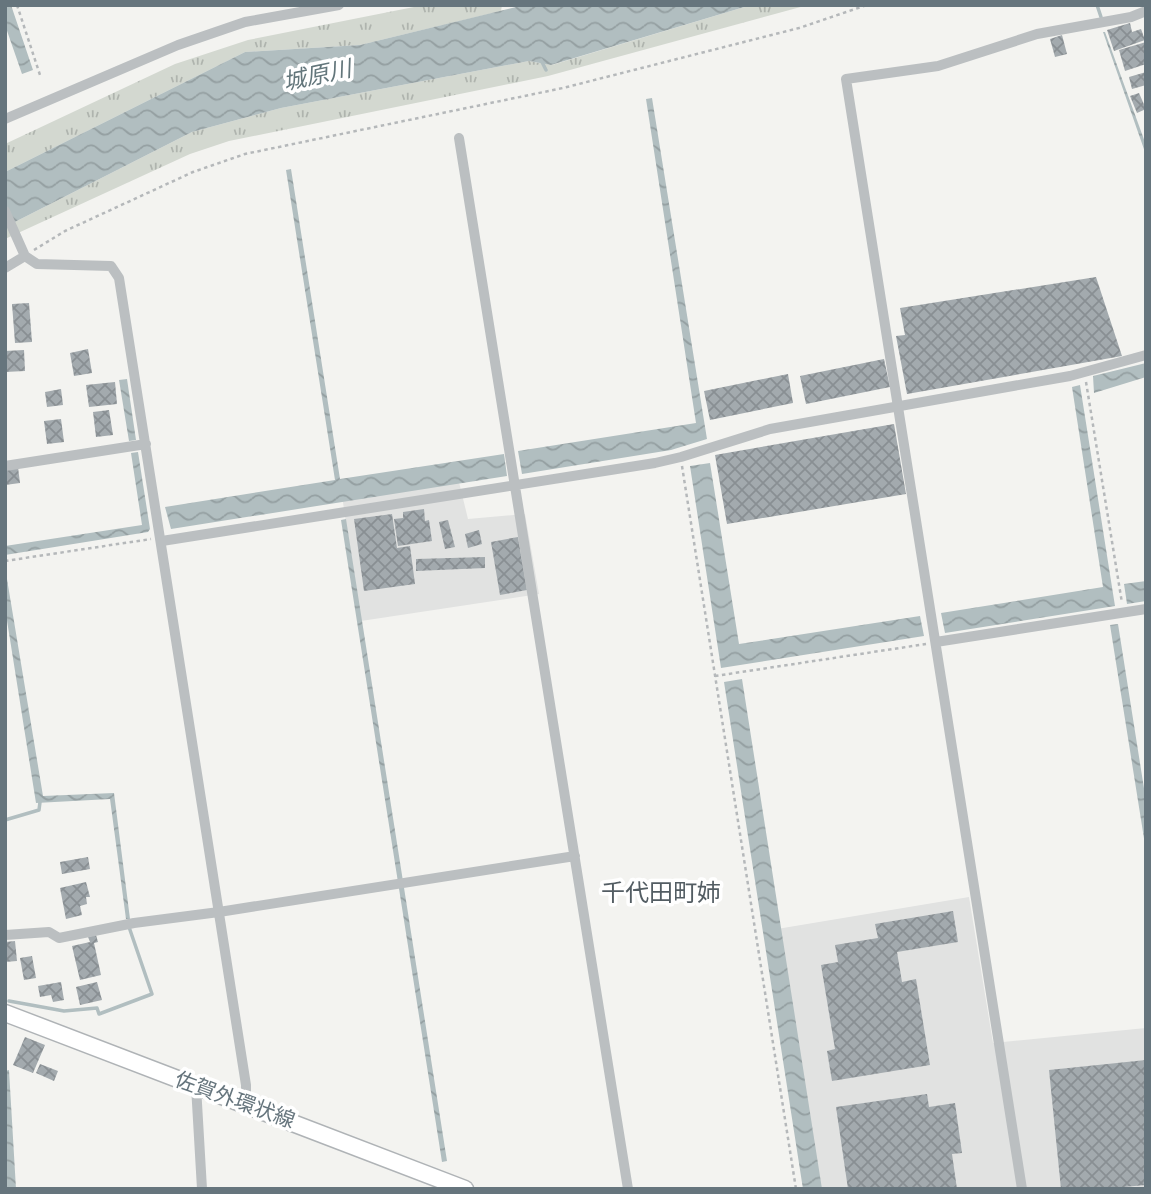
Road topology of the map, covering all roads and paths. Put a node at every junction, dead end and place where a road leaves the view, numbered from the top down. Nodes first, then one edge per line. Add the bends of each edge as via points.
1 (17, 5) edge
2 (339, 5) edge
3 (867, 5) edge
4 (1146, 11) edge
5 (40, 75) dead end
6 (5, 119) edge
7 (459, 138) dead end
8 (5, 211) edge
9 (24, 251) junction
10 (5, 268) edge
11 (1146, 355) edge
12 (1085, 372) junction
13 (897, 405) junction
14 (146, 444) junction
15 (681, 457) junction
16 (5, 466) edge
17 (516, 484) junction
18 (162, 541) junction
19 (5, 561) edge
20 (1146, 609) edge
21 (1123, 613) junction
22 (936, 642) junction
23 (715, 676) junction
24 (575, 856) junction
25 (219, 912) junction
26 (5, 935) edge
27 (5, 1013) edge
28 (196, 1086) junction
29 (246, 1103) junction
30 (202, 1189) edge
31 (465, 1189) edge
32 (628, 1189) edge
33 (796, 1189) edge
34 (1022, 1189) edge

1 - 5 path
2 - 6 street via 245,22 189,41
3 - 9 path via 799,28 564,89 245,154 193,172
4 - 13 street via 1037,34 938,66 846,79
7 - 17 street
8 - 9 street
9 - 10 street
9 - 14 street via 37,264 111,266 119,278
11 - 12 street
12 - 13 street
12 - 21 path
13 - 15 street via 770,429
13 - 22 street
14 - 16 street
14 - 18 street
15 - 17 street
15 - 23 path
17 - 18 street
17 - 24 street
18 - 19 path via 152,538
18 - 25 street
20 - 21 street
21 - 22 street
22 - 23 path
22 - 34 street
23 - 33 path
24 - 25 street
24 - 32 street
25 - 26 street via 60,938 49,932
25 - 29 street
27 - 28 main road, 佐賀外環状線
28 - 29 main road, 佐賀外環状線
28 - 30 street
29 - 31 main road, 佐賀外環状線

